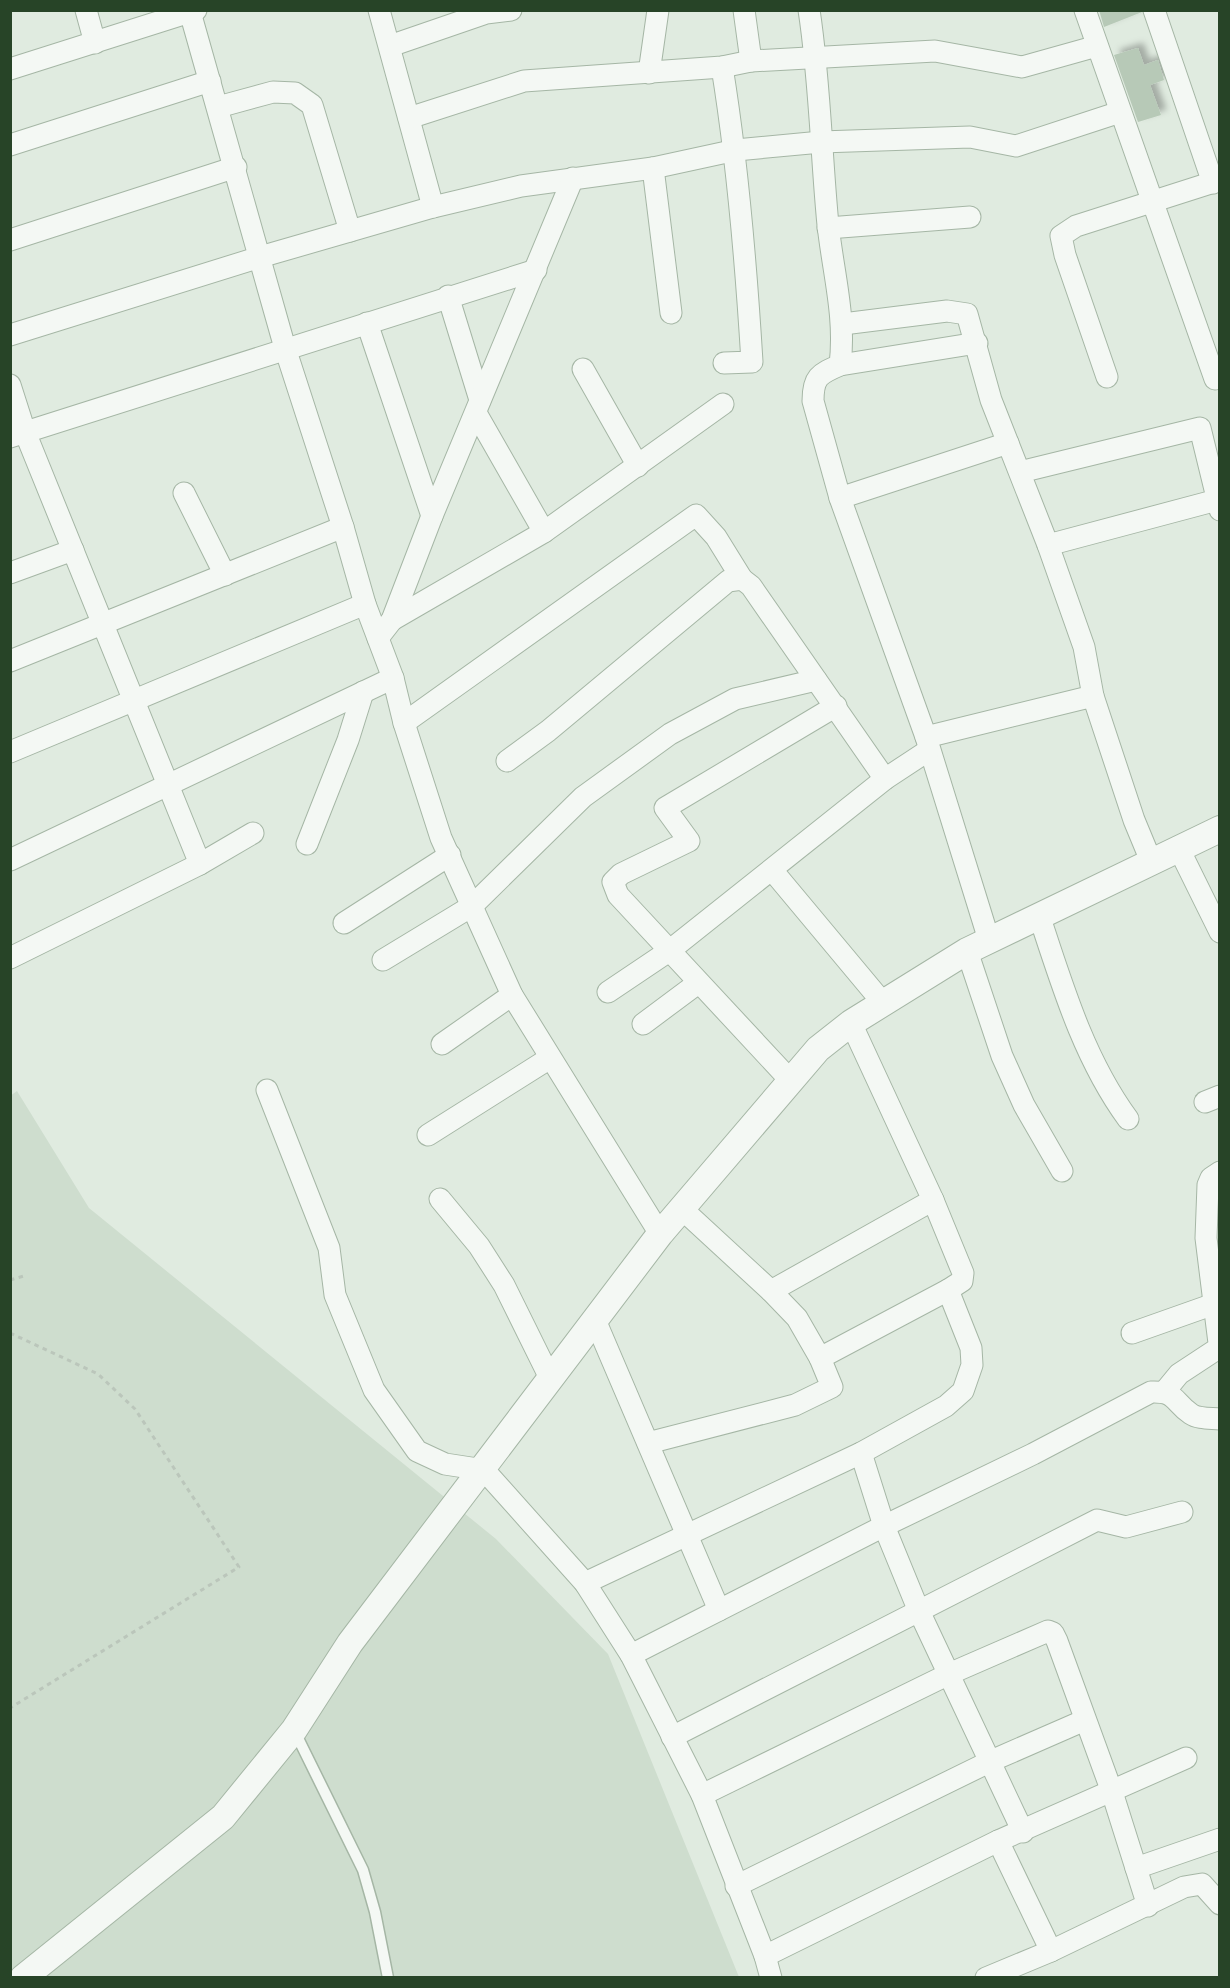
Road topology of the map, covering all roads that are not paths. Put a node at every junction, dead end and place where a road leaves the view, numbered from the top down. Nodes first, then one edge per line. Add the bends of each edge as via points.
1 (86, 10) edge
2 (380, 10) edge
3 (511, 10) edge
4 (658, 10) edge
5 (744, 10) edge
6 (809, 10) edge
7 (1086, 10) edge
8 (1154, 10) edge
9 (193, 11) edge
10 (95, 43) junction
11 (390, 46) junction
12 (1097, 46) junction
13 (817, 59) junction
14 (751, 62) junction
15 (722, 67) junction
16 (10, 69) edge
17 (649, 73) junction
18 (210, 81) junction
19 (218, 107) junction
20 (1120, 112) junction
21 (409, 118) junction
22 (821, 142) junction
23 (10, 145) edge
24 (736, 150) junction
25 (236, 167) junction
26 (653, 168) junction
27 (573, 178) junction
28 (1216, 182) edge
29 (1152, 203) junction
30 (433, 207) junction
31 (970, 217) dead end
32 (828, 228) junction
33 (350, 231) junction
34 (10, 240) edge
35 (260, 257) junction
36 (536, 270) junction
37 (448, 296) junction
38 (671, 314) dead end
39 (367, 323) junction
40 (843, 324) junction
41 (10, 335) edge
42 (977, 343) junction
43 (285, 348) junction
44 (724, 363) dead end
45 (840, 365) junction
46 (583, 369) dead end
47 (1107, 377) dead end
48 (1215, 379) dead end
49 (10, 385) edge
50 (723, 404) dead end
51 (478, 407) junction
52 (18, 435) edge
53 (1008, 443) junction
54 (1214, 461) edge
55 (638, 465) junction
56 (1020, 472) junction
57 (184, 493) dead end
58 (840, 498) junction
59 (1218, 505) edge
60 (432, 516) junction
61 (343, 527) junction
62 (544, 532) junction
63 (1048, 545) junction
64 (73, 550) junction
65 (10, 573) edge
66 (225, 575) junction
67 (742, 579) junction
68 (365, 604) junction
69 (392, 620) junction
70 (102, 624) junction
71 (378, 638) junction
72 (10, 661) edge
73 (393, 678) junction
74 (816, 680) junction
75 (363, 692) junction
76 (1093, 696) junction
77 (135, 700) junction
78 (836, 706) junction
79 (404, 723) junction
80 (928, 743) junction
81 (10, 752) edge
82 (507, 761) dead end
83 (885, 779) junction
84 (167, 786) junction
85 (1220, 829) edge
86 (253, 833) dead end
87 (307, 844) dead end
88 (1178, 847) junction
89 (450, 855) junction
90 (10, 860) edge
91 (1151, 861) junction
92 (200, 864) junction
93 (772, 870) junction
94 (472, 906) junction
95 (1039, 915) junction
96 (344, 923) dead end
97 (1220, 932) edge
98 (978, 945) junction
99 (669, 951) junction
100 (10, 958) edge
101 (383, 960) dead end
102 (698, 983) junction
103 (608, 992) dead end
104 (512, 995) junction
105 (883, 1003) junction
106 (850, 1023) junction
107 (643, 1024) dead end
108 (442, 1044) dead end
109 (550, 1058) junction
110 (790, 1081) junction
111 (267, 1090) dead end
112 (1128, 1119) dead end
113 (428, 1135) dead end
114 (1062, 1170) dead end
115 (1220, 1172) edge
116 (440, 1199) dead end
117 (933, 1200) junction
118 (682, 1209) junction
119 (660, 1234) junction
120 (948, 1290) junction
121 (771, 1291) junction
122 (1216, 1307) edge
123 (595, 1320) junction
124 (1132, 1333) dead end
125 (820, 1358) junction
126 (551, 1380) junction
127 (1165, 1391) junction
128 (1220, 1419) edge
129 (648, 1443) junction
130 (861, 1453) junction
131 (484, 1470) junction
132 (1182, 1512) dead end
133 (884, 1526) junction
134 (687, 1535) junction
135 (585, 1583) junction
136 (719, 1610) junction
137 (918, 1610) junction
138 (631, 1655) junction
139 (949, 1674) junction
140 (1085, 1720) junction
141 (294, 1730) junction
142 (672, 1737) junction
143 (1186, 1758) dead end
144 (991, 1761) junction
145 (1112, 1792) junction
146 (702, 1795) junction
147 (1023, 1832) junction
148 (1220, 1839) edge
149 (998, 1842) junction
150 (1136, 1868) junction
151 (736, 1886) junction
152 (1220, 1904) edge
153 (1148, 1906) junction
154 (1051, 1951) junction
155 (765, 1956) junction
156 (23, 1977) edge
157 (388, 1977) edge
158 (771, 1977) edge
159 (986, 1977) edge

1 - 10 street
2 - 11 street
3 - 11 street via 486,13
4 - 17 street
5 - 14 street
6 - 13 street
7 - 12 street
8 - 28 street
9 - 10 street
9 - 18 street
10 - 16 street
11 - 21 street
12 - 13 street via 1022,67 935,51
12 - 20 street
13 - 14 street
13 - 22 street
14 - 15 street
15 - 17 street
15 - 24 street
17 - 21 street via 524,81
18 - 19 street
18 - 23 street
19 - 25 street
19 - 33 street via 273,92 295,93 312,105
20 - 22 street via 1016,146 970,137
20 - 29 street
21 - 30 street
22 - 24 street
22 - 32 street
24 - 26 street
24 - 44 street via 752,362
25 - 34 street
25 - 35 street
26 - 27 street
26 - 38 street
27 - 30 street
27 - 36 street
28 - 29 street
29 - 47 street via 1076,226 1061,236
29 - 48 street
30 - 33 street
31 - 32 street
32 - 40 street
33 - 35 street
35 - 41 street
35 - 43 street
36 - 37 street
36 - 51 street
37 - 39 street
37 - 51 street
39 - 43 street
39 - 60 street
40 - 42 street via 959,311 968,314
40 - 45 street
42 - 45 street
42 - 53 street via 991,400
43 - 52 street
43 - 61 street
45 - 58 street via 822,373 813,385 813,401
46 - 55 street
49 - 52 street
50 - 55 street
51 - 60 street
51 - 62 street
52 - 64 street
53 - 56 street
53 - 58 street
54 - 56 street via 1200,428
54 - 59 street
55 - 62 street
56 - 63 street
57 - 66 street
58 - 80 street
59 - 63 street
60 - 69 street
61 - 66 street
61 - 68 street
62 - 69 street
63 - 76 street via 1084,647
64 - 65 street
64 - 70 street
66 - 70 street
67 - 74 street via 751,586
67 - 79 street via 716,537 696,514
67 - 82 street via 728,582
68 - 71 street
68 - 77 street
69 - 71 street
70 - 72 street
70 - 77 street
71 - 73 street
73 - 75 street
73 - 79 street
74 - 78 street
74 - 94 street via 735,699 669,734 583,797
75 - 84 street
75 - 87 street
76 - 80 street
76 - 91 street
77 - 81 street
77 - 84 street
78 - 83 street
78 - 99 street via 665,808 689,841 621,874 614,882 618,895
79 - 89 street
80 - 83 street
80 - 98 street
83 - 93 street
84 - 90 street
84 - 92 street
85 - 88 street
86 - 92 street
88 - 91 street
88 - 97 street
89 - 94 street
89 - 96 street
91 - 95 street
92 - 100 street
93 - 99 street
93 - 105 street
94 - 101 street
94 - 104 street
95 - 98 street
95 - 112 street via 1098,1071
98 - 105 street
98 - 114 street via 1002,1056
99 - 102 street
99 - 103 street
102 - 107 street
102 - 110 street
104 - 108 street
104 - 109 street
105 - 106 street
106 - 110 street via 818,1048
106 - 117 street
109 - 113 street
109 - 119 street
110 - 118 street
111 - 131 street via 329,1248 335,1295 374,1390 417,1451 445,1464
115 - 122 street via 1211,1178 1206,1197 1206,1238
116 - 126 street via 479,1246 504,1285
117 - 120 street via 963,1273 962,1281
117 - 121 street
118 - 119 street
118 - 121 street
119 - 123 street
120 - 125 street
120 - 130 street via 971,1348 969,1380 963,1391 945,1406
121 - 125 street via 797,1318
122 - 124 street
122 - 127 street via 1217,1349 1179,1374
123 - 126 street
123 - 129 street
125 - 129 street via 832,1387 795,1405
126 - 131 street
127 - 128 street via 1192,1415
127 - 133 street via 1134,1399 1033,1455
129 - 134 street
130 - 133 street
130 - 134 street
131 - 135 street
131 - 141 street via 350,1643
132 - 137 street via 1126,1527 1097,1520
133 - 136 street
133 - 137 street
134 - 135 street
134 - 136 street
135 - 138 street
136 - 138 street
137 - 139 street
137 - 142 street
138 - 142 street
139 - 140 street via 1039,1633 1053,1632
139 - 144 street
139 - 146 street
140 - 144 street
140 - 145 street
141 - 156 street via 223,1817
141 - 157 lane via 363,1870
142 - 146 street
143 - 145 street
144 - 147 street
144 - 151 street
145 - 147 street
145 - 150 street
146 - 151 street
147 - 149 street
148 - 150 street
149 - 154 street
149 - 155 street
150 - 153 street
151 - 155 street
152 - 153 street via 1202,1884 1184,1887
153 - 154 street
154 - 159 street
155 - 158 street

